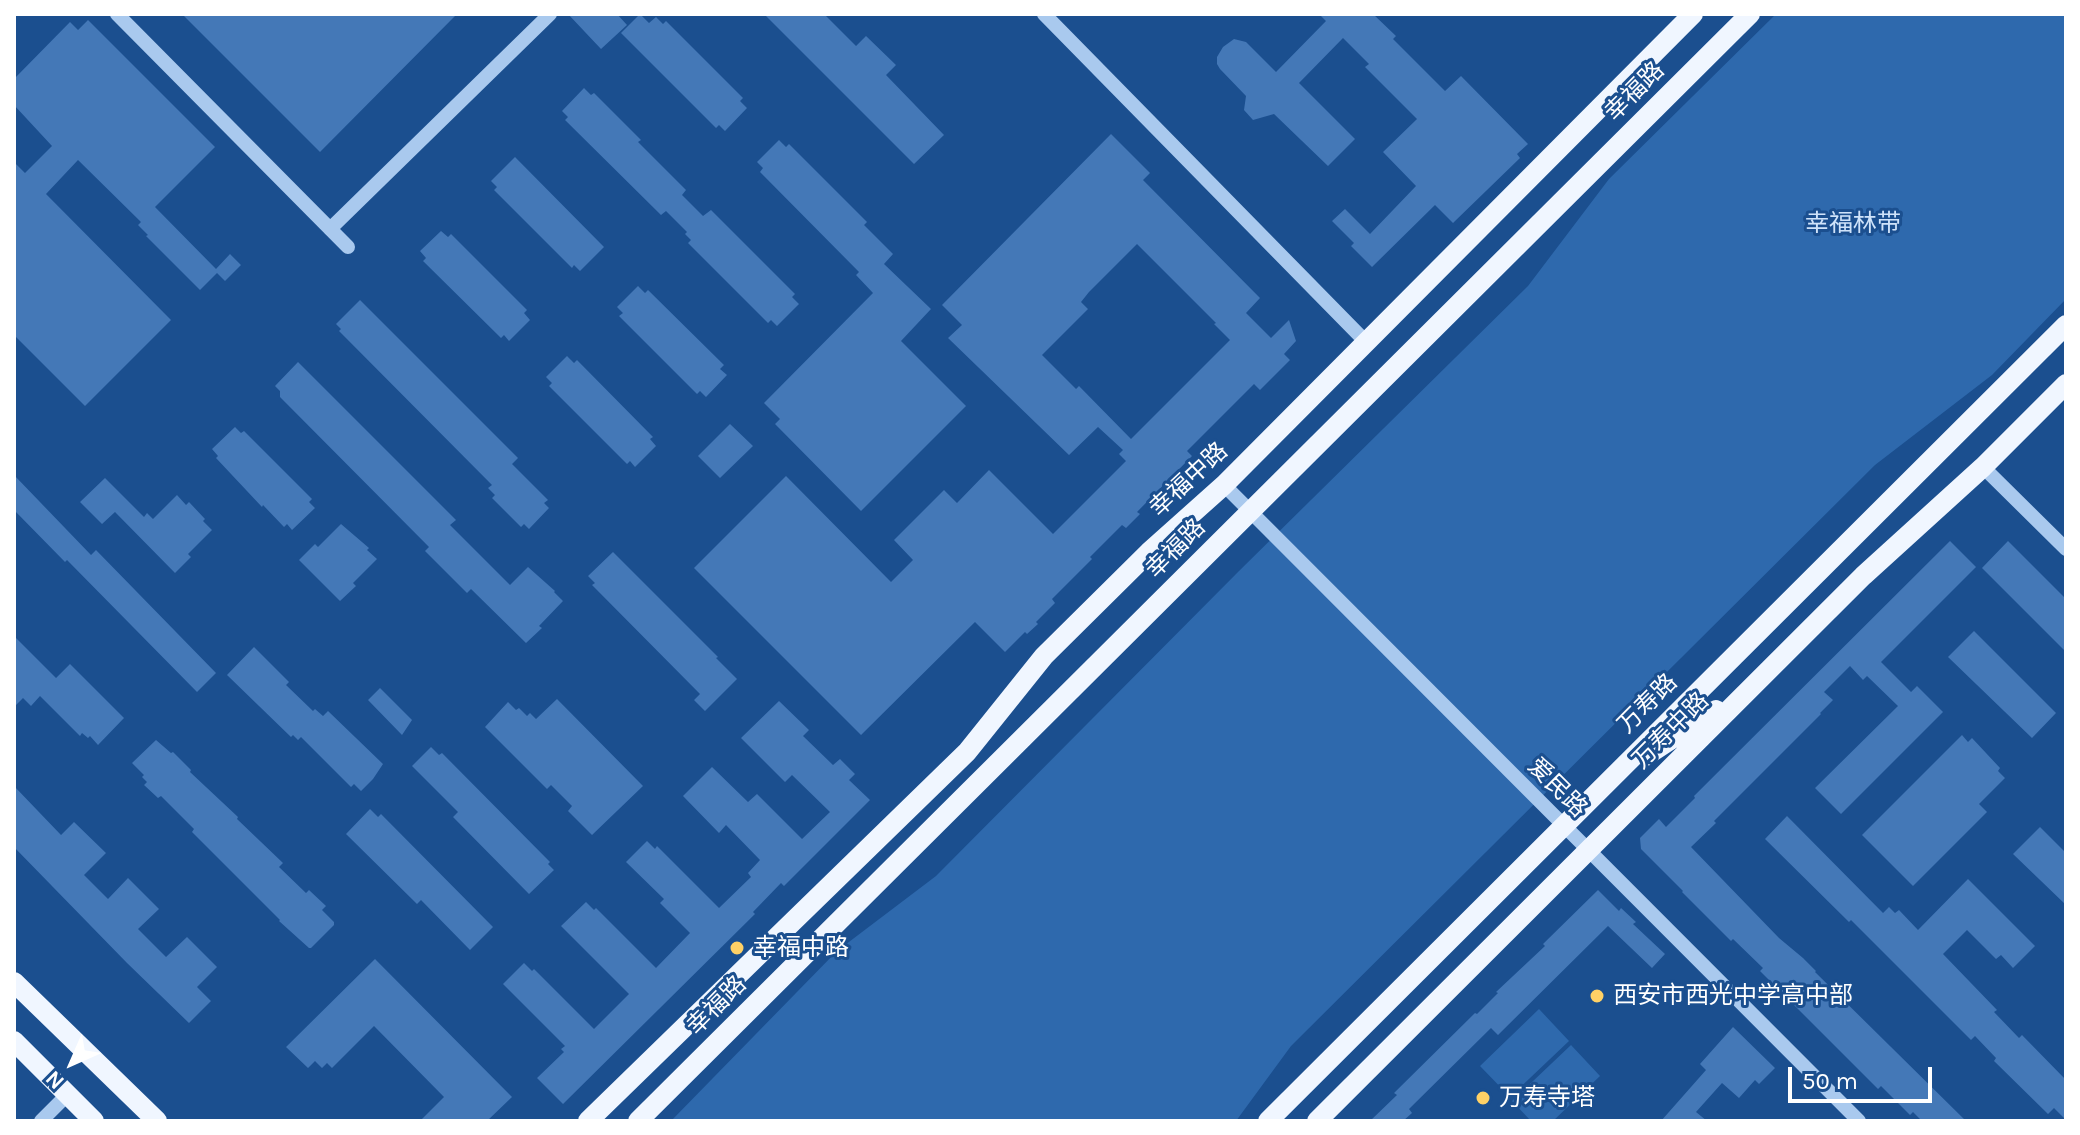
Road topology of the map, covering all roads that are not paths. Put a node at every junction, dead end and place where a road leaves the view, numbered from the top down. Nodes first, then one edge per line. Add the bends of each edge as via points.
1 (117, 14) edge
2 (550, 14) edge
3 (1044, 14) edge
4 (1693, 14) edge
5 (1750, 14) edge
6 (330, 229) junction
7 (348, 247) dead end
8 (2066, 325) edge
9 (1366, 342) junction
10 (2066, 384) edge
11 (1983, 467) junction
12 (1224, 485) junction
13 (1250, 512) junction
14 (2066, 549) edge
15 (1753, 686) junction
16 (1609, 780) junction
17 (1563, 825) junction
18 (1588, 850) junction
19 (14, 982) edge
20 (14, 1041) edge
21 (67, 1095) junction
22 (41, 1121) edge
23 (94, 1121) edge
24 (157, 1121) edge
25 (588, 1121) edge
26 (638, 1121) edge
27 (1268, 1121) edge
28 (1317, 1121) edge
29 (1859, 1121) edge

1 - 6 street
2 - 6 street
3 - 9 street
4 - 9 main road, 幸福中路
5 - 13 main road, 幸福路
6 - 7 street
8 - 16 main road, 万寿路
9 - 12 main road, 幸福中路
10 - 11 main road, 万寿中路
11 - 14 street
11 - 15 main road, 万寿中路
12 - 13 street, 爱民路
12 - 25 main road, 幸福中路 via 1044,656 967,752
13 - 17 street, 爱民路
13 - 26 main road, 幸福路
15 - 16 main road
15 - 18 main road, 万寿中路
16 - 17 main road, 万寿路
17 - 18 street, 爱民路
17 - 27 main road, 万寿路
18 - 28 main road, 万寿中路
18 - 29 street, 爱民路
19 - 24 main road
20 - 21 main road
21 - 22 street
21 - 23 main road

